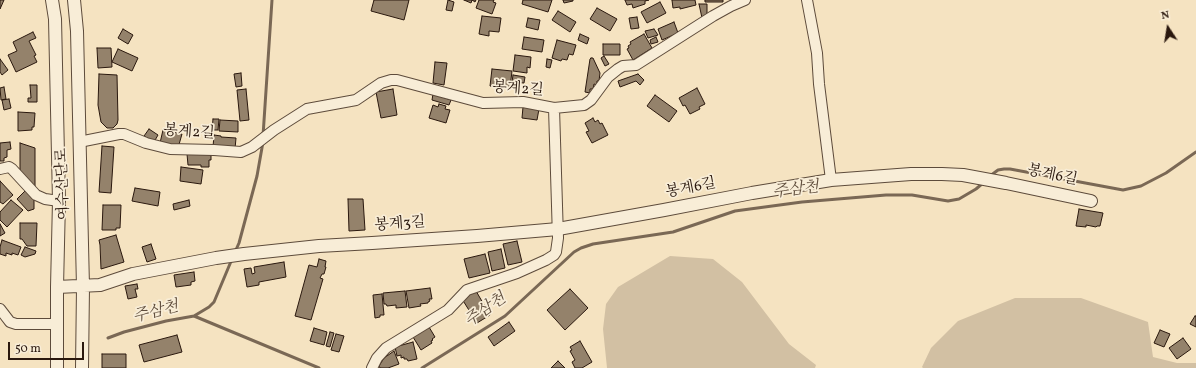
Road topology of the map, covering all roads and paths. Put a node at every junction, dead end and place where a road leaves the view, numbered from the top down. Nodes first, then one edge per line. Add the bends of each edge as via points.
1 (52, 0) edge
2 (74, 0) edge
3 (745, 0) edge
4 (807, 0) edge
5 (554, 108) junction
6 (79, 142) junction
7 (0, 169) edge
8 (831, 180) junction
9 (59, 201) junction
10 (1091, 201) dead end
11 (558, 229) junction
12 (83, 286) junction
13 (57, 287) junction
14 (0, 309) edge
15 (57, 324) junction
16 (57, 368) edge
17 (82, 368) edge
18 (372, 368) edge

1 - 9 street, 여수산단로 via 55,19
2 - 6 street, 여수산단로
3 - 5 street, 봉계2길 via 713,16 636,65 618,68 587,103
4 - 8 street via 817,54
5 - 6 street, 봉계2길 via 522,102 483,103 391,80 381,83 356,100 307,109 241,152 177,150 146,143 124,134
5 - 11 street
6 - 12 street, 여수산단로
7 - 9 street via 9,167 36,195
8 - 10 street, 봉계6길 via 911,174 952,174
8 - 11 street, 봉계6길
9 - 13 street, 여수산단로
11 - 12 street, 봉계3길 via 319,246 244,254 133,274 100,285
11 - 18 street via 558,244 554,255 517,274 467,290 444,312 386,348
12 - 13 street
12 - 17 street, 여수산단로
13 - 15 street, 여수산단로
14 - 15 street via 10,322 16,324
15 - 16 street, 여수산단로

